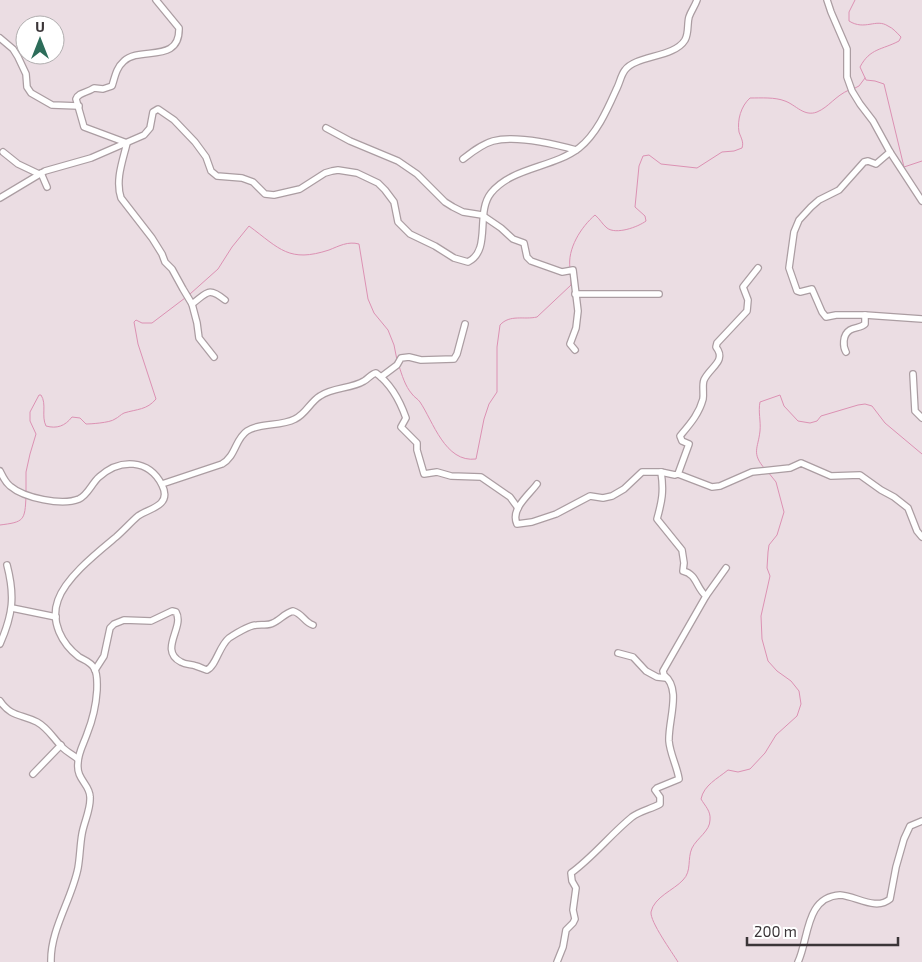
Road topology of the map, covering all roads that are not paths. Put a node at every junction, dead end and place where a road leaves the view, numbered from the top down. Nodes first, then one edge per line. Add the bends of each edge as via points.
1 (156, 0) edge
2 (697, 0) edge
3 (827, 0) edge
4 (0, 38) edge
5 (79, 106) junction
6 (326, 128) dead end
7 (127, 143) junction
8 (576, 150) junction
9 (3, 152) dead end
10 (890, 152) junction
11 (462, 159) dead end
12 (40, 174) junction
13 (47, 187) dead end
14 (0, 198) edge
15 (922, 199) edge
16 (482, 215) junction
17 (758, 268) dead end
18 (575, 294) junction
19 (659, 294) dead end
20 (225, 300) dead end
21 (192, 304) junction
22 (866, 315) junction
23 (922, 319) edge
24 (465, 324) dead end
25 (575, 350) dead end
26 (846, 352) dead end
27 (214, 357) dead end
28 (914, 374) dead end
29 (381, 377) junction
30 (922, 418) edge
31 (0, 471) edge
32 (661, 472) junction
33 (678, 474) junction
34 (2, 480) edge
35 (162, 484) junction
36 (537, 484) dead end
37 (518, 508) junction
38 (922, 537) edge
39 (7, 565) dead end
40 (726, 568) dead end
41 (706, 596) junction
42 (12, 608) junction
43 (56, 617) junction
44 (314, 625) dead end
45 (0, 644) edge
46 (618, 653) dead end
47 (95, 670) junction
48 (668, 678) junction
49 (0, 701) edge
50 (60, 746) junction
51 (78, 759) junction
52 (33, 774) dead end
53 (922, 821) edge
54 (51, 962) edge
55 (557, 962) edge
56 (798, 962) edge

1 - 5 street via 179,28 176,43 168,49 127,58 116,72 112,86 80,93 76,97
2 - 8 street via 689,16 684,41 674,49 626,68 600,123
3 - 10 street via 848,49 852,91
4 - 5 street via 18,57 26,74 27,87 36,97 52,105
5 - 7 street via 84,127
6 - 16 street via 398,161 453,207
7 - 12 street
7 - 16 street via 149,130 154,110 158,109 195,142 212,173 220,178 248,180 269,195 293,192 332,171 357,173 378,183 391,198 398,222 405,231 460,261 468,262 477,255 482,241
7 - 21 street via 120,172 121,198 152,238
8 - 11 street via 506,139 492,141
8 - 16 street via 549,164 511,177 488,197
9 - 12 street via 18,164
10 - 15 street
10 - 22 street via 876,164 864,162 838,190 810,207 799,220 793,239 790,268 797,291 812,289 826,317
12 - 13 street
12 - 14 street
16 - 18 street via 513,239 524,243 531,261 562,272 573,270
17 - 33 street via 743,288 748,300 747,311 717,343 720,357 704,380 703,399 696,417 680,436 689,444
18 - 19 street
18 - 25 street via 578,311 570,343
20 - 21 street via 210,291
21 - 27 street via 199,338
22 - 23 street
22 - 26 street via 863,327 846,334 843,340
24 - 29 street via 454,359 401,358
28 - 30 street via 915,411
29 - 35 street via 375,373 356,385 320,395 296,419 247,431 229,460 222,464
29 - 37 street via 401,403 406,418 401,427 418,443 424,474 437,472 481,477 510,498
31 - 34 street
32 - 33 street
32 - 37 street via 642,472 612,496 585,497 564,510 532,522 516,523
32 - 41 street via 664,487 657,520 682,550 683,571 694,577
33 - 38 street via 712,487 748,473 793,468 801,463 831,476 860,475 908,508
34 - 35 street via 26,494 58,502 79,499 105,472 130,464 147,467
35 - 43 street via 165,494 161,503 137,517 90,559 60,594
36 - 37 street
39 - 42 street via 12,584
40 - 41 street
41 - 48 street via 664,667 663,673
42 - 43 street
42 - 45 street
43 - 47 street via 64,641
44 - 47 street via 293,611 270,624 247,628 222,645 212,667 207,670 182,663 174,656 171,644 178,622 176,612 150,621 124,620 110,628 104,656
46 - 48 street via 633,657 655,679
47 - 51 street via 95,712
48 - 55 street via 674,694 669,741 679,779 657,788 660,804 634,816 571,873 576,888 575,919 566,930
49 - 50 street via 11,713 36,722 50,732
50 - 51 street
50 - 52 street
51 - 54 street via 80,776 89,791 90,801 74,883 52,947
53 - 56 street via 912,824 908,831 890,899 873,904 836,895 821,902 813,911

